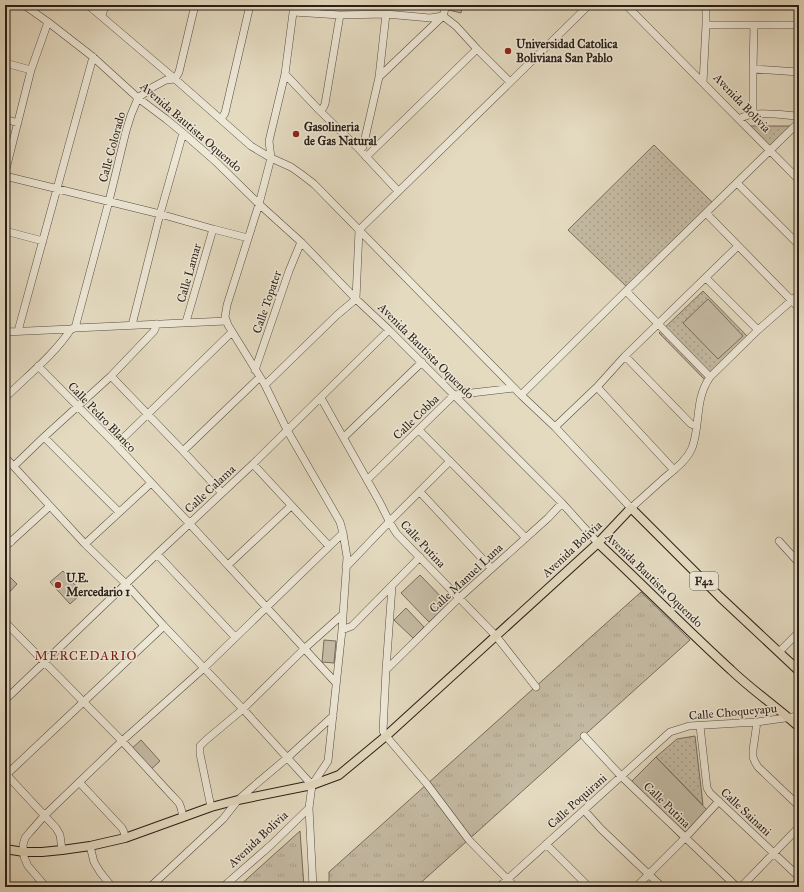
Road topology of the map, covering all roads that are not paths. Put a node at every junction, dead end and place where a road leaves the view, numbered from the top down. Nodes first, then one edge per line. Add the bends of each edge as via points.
1 (24, 5) edge
2 (88, 5) edge
3 (105, 5) edge
4 (195, 5) edge
5 (250, 5) edge
6 (446, 5) edge
7 (589, 5) edge
8 (626, 5) edge
9 (706, 5) edge
10 (294, 8) edge
11 (386, 14) junction
12 (340, 15) junction
13 (102, 16) junction
14 (443, 16) junction
15 (48, 22) junction
16 (706, 25) junction
17 (754, 25) junction
18 (799, 25) edge
19 (476, 49) junction
20 (93, 57) junction
21 (5, 63) edge
22 (752, 69) junction
23 (32, 70) junction
24 (799, 72) edge
25 (285, 74) junction
26 (379, 77) junction
27 (175, 79) junction
28 (510, 82) junction
29 (703, 83) junction
30 (138, 98) junction
31 (320, 111) junction
32 (753, 114) junction
33 (799, 117) edge
34 (5, 119) edge
35 (221, 119) junction
36 (739, 119) junction
37 (799, 122) edge
38 (18, 123) junction
39 (183, 133) junction
40 (360, 150) junction
41 (770, 150) junction
42 (366, 157) junction
43 (272, 158) junction
44 (5, 174) edge
45 (799, 180) edge
46 (737, 182) junction
47 (57, 189) junction
48 (398, 191) junction
49 (109, 202) junction
50 (259, 204) junction
51 (706, 213) junction
52 (160, 214) junction
53 (213, 229) junction
54 (359, 230) junction
55 (5, 231) edge
56 (248, 238) junction
57 (43, 241) junction
58 (301, 242) junction
59 (799, 245) edge
60 (738, 246) junction
61 (706, 278) junction
62 (626, 291) junction
63 (799, 294) edge
64 (356, 299) junction
65 (792, 301) junction
66 (799, 308) edge
67 (226, 321) junction
68 (186, 322) junction
69 (658, 323) junction
70 (158, 324) junction
71 (132, 325) junction
72 (73, 329) junction
73 (389, 330) junction
74 (758, 330) junction
75 (18, 331) junction
76 (5, 332) edge
77 (232, 332) junction
78 (625, 356) junction
79 (422, 362) junction
80 (38, 366) junction
81 (255, 370) junction
82 (111, 376) junction
83 (260, 377) junction
84 (710, 377) junction
85 (265, 385) junction
86 (597, 386) junction
87 (514, 388) junction
88 (454, 395) junction
89 (521, 395) junction
90 (5, 397) edge
91 (321, 398) junction
92 (78, 407) junction
93 (148, 414) junction
94 (696, 426) junction
95 (554, 427) junction
96 (287, 430) junction
97 (419, 430) junction
98 (44, 437) junction
99 (344, 437) junction
100 (116, 445) junction
101 (183, 451) junction
102 (5, 457) edge
103 (450, 461) junction
104 (253, 464) junction
105 (14, 466) junction
106 (674, 470) junction
107 (368, 480) junction
108 (151, 483) junction
109 (420, 492) junction
110 (222, 494) junction
111 (562, 503) junction
112 (50, 506) junction
113 (291, 506) junction
114 (631, 508) junction
115 (119, 512) junction
116 (389, 522) junction
117 (189, 523) junction
118 (343, 533) junction
119 (5, 536) edge
120 (526, 538) junction
121 (779, 541) dead end
122 (11, 542) junction
123 (86, 544) junction
124 (598, 544) junction
125 (329, 546) junction
126 (5, 547) edge
127 (157, 554) junction
128 (420, 557) junction
129 (799, 563) edge
130 (228, 565) junction
131 (346, 567) junction
132 (491, 568) junction
133 (126, 584) junction
134 (392, 586) junction
135 (459, 598) junction
136 (267, 607) junction
137 (342, 615) junction
138 (5, 622) edge
139 (164, 626) junction
140 (342, 630) junction
141 (799, 632) edge
142 (496, 636) junction
143 (235, 637) junction
144 (304, 649) junction
145 (779, 652) junction
146 (44, 662) junction
147 (204, 668) junction
148 (386, 670) junction
149 (799, 671) edge
150 (336, 683) junction
151 (536, 687) dead end
152 (5, 700) edge
153 (83, 703) junction
154 (243, 709) junction
155 (333, 716) junction
156 (799, 716) edge
157 (788, 718) junction
158 (757, 722) junction
159 (700, 726) junction
160 (799, 727) edge
161 (670, 732) joint
162 (386, 736) junction
163 (584, 736) dead end
164 (122, 741) junction
165 (287, 758) junction
166 (5, 774) edge
167 (621, 776) junction
168 (79, 782) junction
169 (312, 785) junction
170 (238, 800) junction
171 (720, 802) junction
172 (799, 806) edge
173 (211, 807) junction
174 (309, 808) junction
175 (584, 810) junction
176 (44, 816) junction
177 (183, 817) junction
178 (799, 827) edge
179 (125, 838) junction
180 (685, 838) junction
181 (546, 844) junction
182 (90, 846) junction
183 (5, 849) edge
184 (62, 850) junction
185 (24, 852) junction
186 (774, 853) junction
187 (649, 874) junction
188 (799, 877) edge
189 (507, 879) junction
190 (46, 887) edge
191 (112, 887) edge
192 (150, 887) edge
193 (223, 887) edge
194 (312, 887) edge
195 (499, 887) edge
196 (516, 887) edge
197 (589, 887) edge
198 (636, 887) edge
199 (662, 887) edge
200 (737, 887) edge
201 (741, 887) edge

1 - 15 street, Avenida Bautista Oquendo
2 - 13 street, F42
3 - 13 street
4 - 27 street via 179,72
5 - 35 street via 225,113
6 - 14 street
7 - 28 street
8 - 29 street
9 - 16 street, Avenida Bolivia
10 - 12 street
10 - 25 street
11 - 12 street
11 - 14 street via 430,18
11 - 26 street
12 - 31 street via 325,104
13 - 27 street, F42
14 - 19 street via 456,26
14 - 26 street
15 - 20 street, Avenida Bautista Oquendo
15 - 23 street
16 - 17 street
16 - 29 street, Avenida Bolivia
17 - 18 street
17 - 22 street
19 - 28 street
19 - 42 street
20 - 30 street, Avenida Bautista Oquendo
20 - 47 street
21 - 23 street
22 - 24 street
22 - 32 street
23 - 38 street
25 - 31 street
25 - 43 street via 269,141
26 - 40 street via 363,147
27 - 30 street via 166,80
27 - 35 street, F42
28 - 48 street
29 - 36 street, Avenida Bolivia
30 - 39 street, Avenida Bautista Oquendo
30 - 49 street, Calle Colorado via 126,131
31 - 40 street
32 - 33 street
32 - 36 street
34 - 38 street
35 - 43 street, F42 via 251,146
36 - 41 street, Avenida Bolivia
37 - 41 street
38 - 44 street
39 - 50 street, Avenida Bautista Oquendo
39 - 52 street
40 - 42 street
41 - 45 street, Avenida Bolivia
41 - 46 street
42 - 48 street
43 - 50 street
43 - 54 street, F42 via 291,167 314,184
44 - 47 street
46 - 51 street
46 - 59 street
47 - 49 street
47 - 57 street
48 - 54 street
49 - 52 street
49 - 72 street, Calle Colorado
50 - 56 street
50 - 58 street, Avenida Bautista Oquendo
51 - 60 street
51 - 62 street
52 - 53 street
52 - 71 street
53 - 56 street
53 - 68 street, Calle Lamar
54 - 64 street
54 - 87 street, F42
55 - 57 street
56 - 67 street via 227,306
57 - 75 street
58 - 64 street, Avenida Bautista Oquendo
58 - 81 street, Calle Topater
60 - 61 street
60 - 65 street
61 - 69 street
61 - 74 street
62 - 69 street
62 - 89 street
63 - 65 street, Avenida Bolivia
64 - 73 street, Avenida Bautista Oquendo
64 - 85 street
65 - 66 street
65 - 74 street, Avenida Bolivia
67 - 68 street
67 - 77 street
68 - 70 street
69 - 78 street
69 - 84 street
70 - 71 street
70 - 82 street
71 - 72 street
72 - 75 street
72 - 80 street
73 - 79 street, Avenida Bautista Oquendo
73 - 91 street, Calle Calama
74 - 84 street, Avenida Bolivia
75 - 76 street
77 - 81 street
77 - 93 street
78 - 86 street
78 - 94 street via 691,424
79 - 88 street, Avenida Bautista Oquendo
79 - 99 street
80 - 90 street
80 - 92 street, Calle Pedro Blanco
81 - 83 street
82 - 92 street
82 - 93 street
83 - 85 street
83 - 101 street
84 - 94 street, Avenida Bolivia via 703,389
85 - 96 street
86 - 95 street
86 - 106 street
87 - 88 street, Calle Cobba
87 - 89 street, F42
88 - 97 street, Calle Cobba
88 - 111 street, Avenida Bautista Oquendo
89 - 95 street, F42
91 - 96 street, Calle Calama
91 - 99 street, Calle Putina
92 - 98 street
92 - 100 street, Calle Pedro Blanco
93 - 100 street
93 - 101 street
94 - 106 street, Avenida Bolivia via 692,448 687,458
95 - 114 street, F42
96 - 104 street, Calle Calama
96 - 118 street via 340,522
97 - 103 street
97 - 107 street, Calle Cobba
98 - 105 street
98 - 115 street
99 - 107 street, Calle Putina
100 - 108 street, Calle Pedro Blanco
101 - 110 street
102 - 105 street
103 - 109 street
103 - 120 street
104 - 110 street, Calle Calama
104 - 113 street
105 - 112 street
106 - 114 street, Avenida Bolivia
107 - 116 street, Calle Putina
108 - 115 street
108 - 117 street, Calle Pedro Blanco
109 - 116 street
109 - 132 street
110 - 117 street, Calle Calama
111 - 120 street, Calle Manuel Luna
111 - 124 street, Avenida Bautista Oquendo
112 - 122 street
112 - 123 street
113 - 125 street
113 - 130 street
114 - 124 main road, Avenida Bolivia
114 - 145 main road, F42
115 - 123 street
116 - 128 street, Calle Putina
116 - 131 street
117 - 127 street, Calle Calama
117 - 130 street, Calle Pedro Blanco
118 - 125 street
118 - 131 street
119 - 122 street
120 - 132 street, Calle Manuel Luna
121 - 129 street
122 - 126 street
123 - 133 street
124 - 142 main road, Avenida Bolivia
124 - 157 main road, Avenida Bautista Oquendo via 731,671
125 - 136 street
127 - 133 street, Calle Calama
127 - 143 street
128 - 134 street
128 - 135 street, Calle Putina
130 - 136 street, Calle Pedro Blanco
131 - 137 street
132 - 135 street, Calle Manuel Luna
133 - 139 street
133 - 146 street, Calle Calama
134 - 140 street via 352,626
134 - 148 street
135 - 142 street, Calle Putina
135 - 148 street, Calle Manuel Luna
136 - 143 street
136 - 144 street, Calle Pedro Blanco
137 - 140 street
137 - 144 street
138 - 146 street
139 - 147 street
139 - 153 street
140 - 150 street
141 - 145 street
142 - 151 street, Calle Putina
142 - 162 main road, Avenida Bolivia
143 - 147 street
144 - 150 street, Calle Pedro Blanco
144 - 154 street
145 - 149 main road, F42
146 - 152 street, Calle Calama
146 - 153 street
147 - 154 street
147 - 164 street
148 - 162 street via 383,731
150 - 155 street
153 - 164 street
153 - 166 street
154 - 165 street
154 - 173 street via 200,746
155 - 165 street
155 - 169 street via 328,761
156 - 157 street, Calle Choqueyapu
157 - 158 street, Calle Choqueyapu
157 - 160 main road, Avenida Bautista Oquendo
158 - 159 street, Calle Choqueyapu
158 - 172 street via 753,750 755,762
159 - 161 street, Calle Choqueyapu via 688,726
159 - 171 street, Calle Sainani via 707,788
161 - 167 street, Calle Poquirani
162 - 169 main road, Avenida Bolivia via 339,775
162 - 189 street via 427,784 469,840
163 - 167 street, Calle Putina
164 - 168 street
164 - 177 street via 179,804
165 - 169 street
165 - 170 street
166 - 176 street
167 - 175 street, Calle Poquirani
167 - 180 street, Calle Putina
168 - 176 street
168 - 179 street via 122,828
169 - 170 main road, Avenida Bolivia
169 - 174 street
170 - 173 main road, Avenida Bolivia
170 - 192 street via 223,819
171 - 180 street
171 - 186 street, Calle Sainani
173 - 177 main road, Avenida Bolivia
174 - 193 street, Avenida Bolivia
174 - 194 street
175 - 181 street, Calle Poquirani
175 - 187 street
176 - 184 street via 60,835
176 - 185 street via 25,838
177 - 179 main road, Avenida Bolivia
178 - 186 street
179 - 182 main road, Avenida Bolivia
180 - 187 street
180 - 200 street, Calle Putina
181 - 189 street, Calle Poquirani
181 - 197 street
182 - 184 main road, Avenida Bolivia
182 - 191 street via 94,862
183 - 185 main road, Avenida Bolivia
184 - 185 main road, Avenida Bolivia
185 - 190 street via 28,866
186 - 188 street, Calle Sainani
186 - 201 street
187 - 198 street
187 - 199 street
189 - 195 street, Calle Poquirani
189 - 196 street

